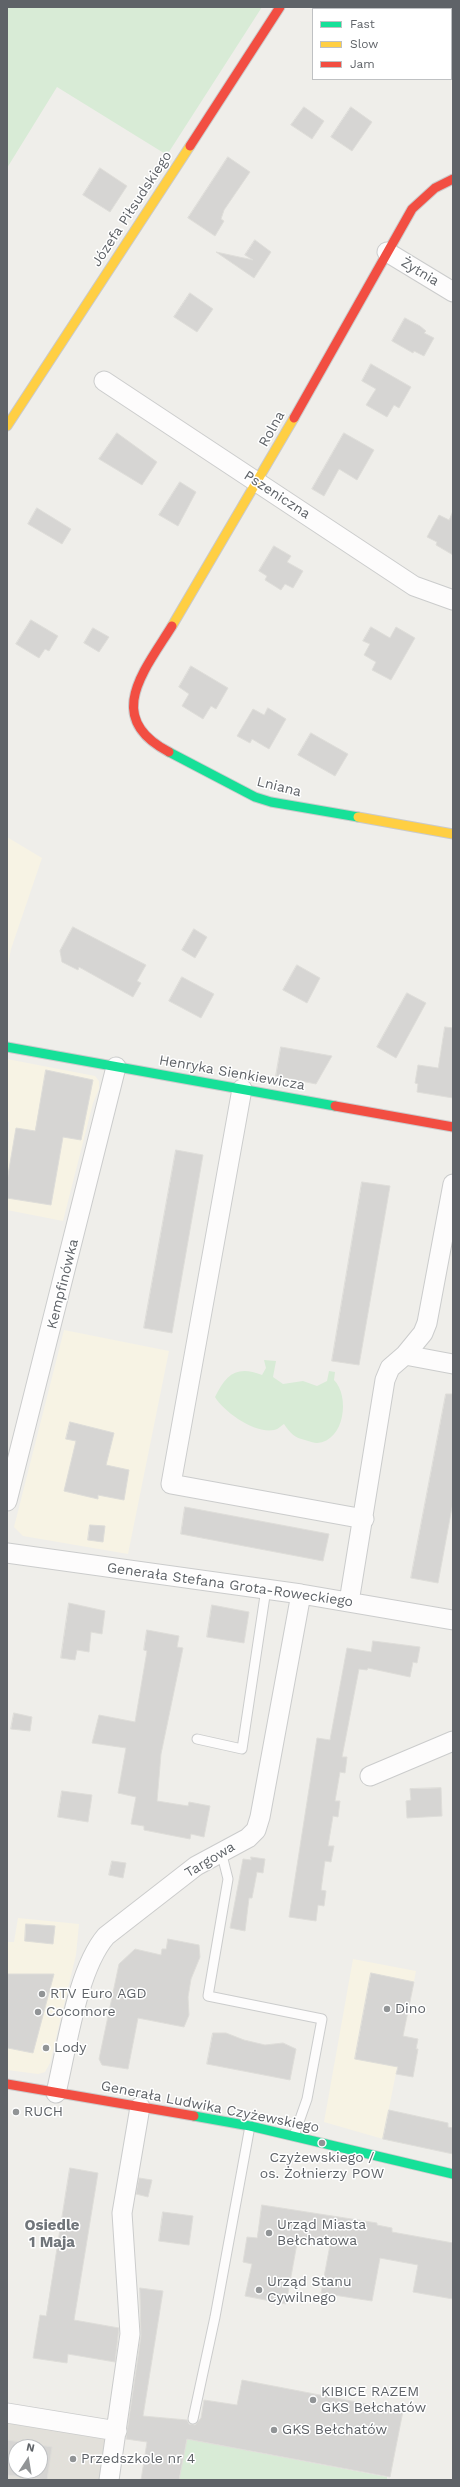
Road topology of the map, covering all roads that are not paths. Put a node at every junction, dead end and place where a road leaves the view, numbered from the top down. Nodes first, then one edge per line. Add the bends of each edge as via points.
1 (280, 7) edge
2 (453, 179) edge
3 (388, 252) junction
4 (453, 292) edge
5 (104, 381) dead end
6 (7, 426) edge
7 (258, 483) junction
8 (453, 600) edge
9 (133, 707) joint
10 (453, 834) edge
11 (7, 1047) edge
12 (116, 1067) junction
13 (242, 1089) junction
14 (453, 1127) edge
15 (453, 1184) edge
16 (405, 1355) junction
17 (453, 1364) edge
18 (7, 1501) edge
19 (364, 1519) junction
20 (7, 1553) edge
21 (266, 1590) junction
22 (301, 1594) junction
23 (349, 1602) junction
24 (453, 1620) edge
25 (197, 1739) dead end
26 (453, 1741) edge
27 (370, 1776) dead end
28 (222, 1851) junction
29 (7, 2084) edge
30 (56, 2092) junction
31 (140, 2108) junction
32 (250, 2126) junction
33 (294, 2136) junction
34 (453, 2174) edge
35 (7, 2414) edge
36 (192, 2420) dead end
37 (117, 2431) junction
38 (109, 2480) edge

1 - 6 street, Józefa Piłsudskiego
2 - 3 street, Rolna via 435,188 412,209
3 - 4 street, Żytnia
3 - 7 street, Rolna
5 - 7 street, Pszeniczna
7 - 8 street, Pszeniczna via 414,586
7 - 9 street, Rolna via 144,672 135,690
9 - 10 street, Lniana via 138,727 152,743 255,797
11 - 12 street, Henryka Sienkiewicza
12 - 13 street, Henryka Sienkiewicza
12 - 18 street, Kempfinówka
13 - 14 street, Henryka Sienkiewicza
13 - 19 street via 171,1484
15 - 16 street via 427,1323 423,1333
16 - 17 street
16 - 19 street via 390,1368 384,1380
19 - 23 street
20 - 21 street, Generała Stefana Grota-Roweckiego
21 - 22 street, Generała Stefana Grota-Roweckiego
21 - 25 lane via 242,1749
22 - 23 street, Generała Stefana Grota-Roweckiego
22 - 28 street, Targowa via 260,1817 256,1830 248,1838
23 - 24 street, Generała Stefana Grota-Roweckiego
26 - 27 street
28 - 30 street, Targowa via 196,1866 106,1936 95,1948 82,1983
28 - 33 lane via 228,1879 208,1996 322,2019 307,2099
29 - 30 street, Generała Ludwika Czyżewskiego
30 - 31 street, Generała Ludwika Czyżewskiego
31 - 32 street, Generała Ludwika Czyżewskiego
31 - 37 street via 122,2213 130,2334
32 - 33 street, Generała Ludwika Czyżewskiego
32 - 36 lane via 215,2317
33 - 34 street, Generała Ludwika Czyżewskiego
35 - 37 street
37 - 38 street

